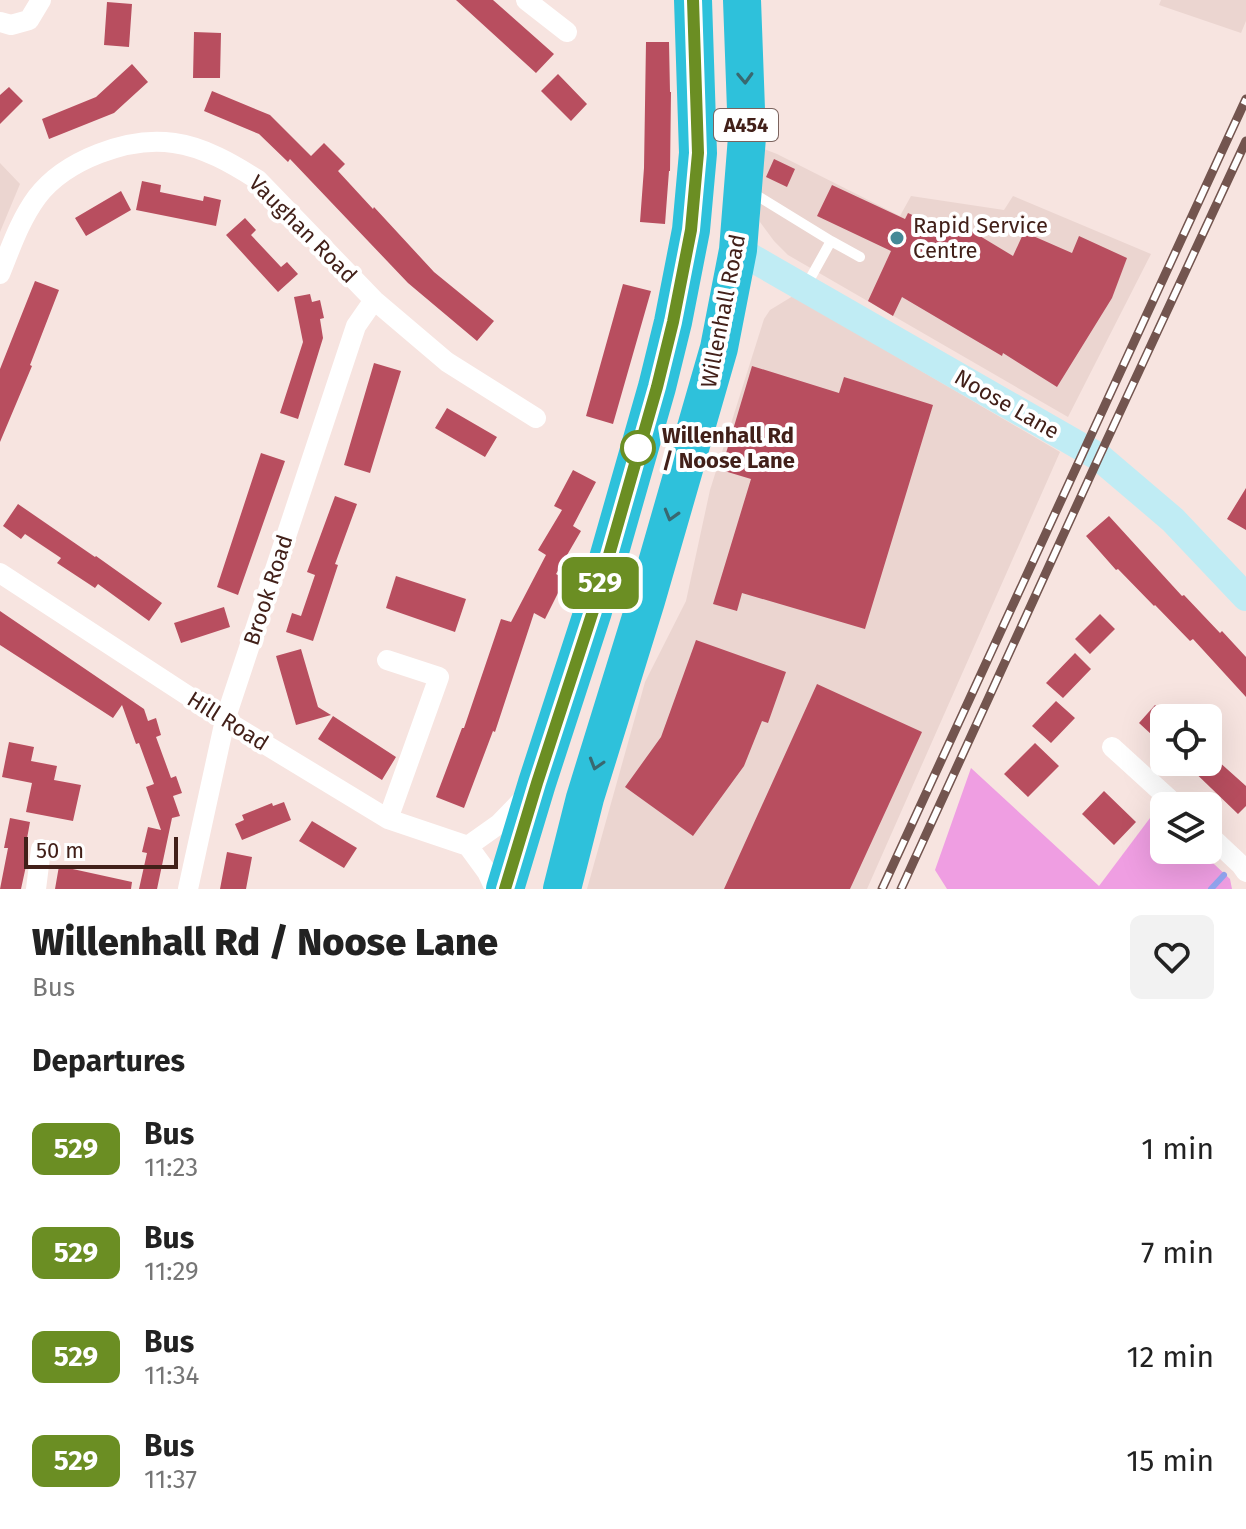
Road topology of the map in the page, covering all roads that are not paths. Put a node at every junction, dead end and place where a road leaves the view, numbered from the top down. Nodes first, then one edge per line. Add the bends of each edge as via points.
1 (41, 0) edge
2 (526, 0) edge
3 (693, 0) edge
4 (742, 0) edge
5 (0, 22) edge
6 (567, 32) dead end
7 (743, 186) junction
8 (831, 241) junction
9 (738, 250) junction
10 (860, 257) dead end
11 (0, 274) edge
12 (805, 288) junction
13 (374, 300) junction
14 (536, 418) dead end
15 (0, 573) edge
16 (1246, 597) edge
17 (387, 660) dead end
18 (225, 720) junction
19 (1112, 747) dead end
20 (537, 783) junction
21 (1162, 792) edge
22 (388, 819) junction
23 (468, 846) junction
24 (1222, 847) edge
25 (41, 849) dead end
26 (1246, 872) edge
27 (36, 889) edge
28 (188, 889) edge
29 (495, 889) edge
30 (505, 889) edge
31 (562, 889) edge

1 - 5 street via 29,20
2 - 6 street
3 - 20 highway, A454 via 698,153 679,291 593,611
4 -> 7 highway, Willenhall Road / A454 via 747,137
7 - 8 lane
7 - 9 highway, Willenhall Road / A454
8 - 10 lane
8 - 12 lane
9 - 12 street, Noose Lane
9 -> 31 highway, Willenhall Road / A454 via 719,348
11 - 13 street, Vaughan Road via 22,220 39,194 64,172 114,149 172,142 216,157 258,180
12 - 16 street, Noose Lane via 1099,457 1173,520
13 - 14 street, Vaughan Road via 447,362
13 - 18 street, Brook Road via 356,326
15 - 18 street, Hill Road
17 - 22 street via 439,677
18 - 22 street, Hill Road
18 - 28 street, Brook Road
19 - 21 street
20 - 23 street via 499,824
20 - 30 highway, A454
22 - 23 street, Hill Road
23 - 29 street
24 - 26 street
25 - 27 street

